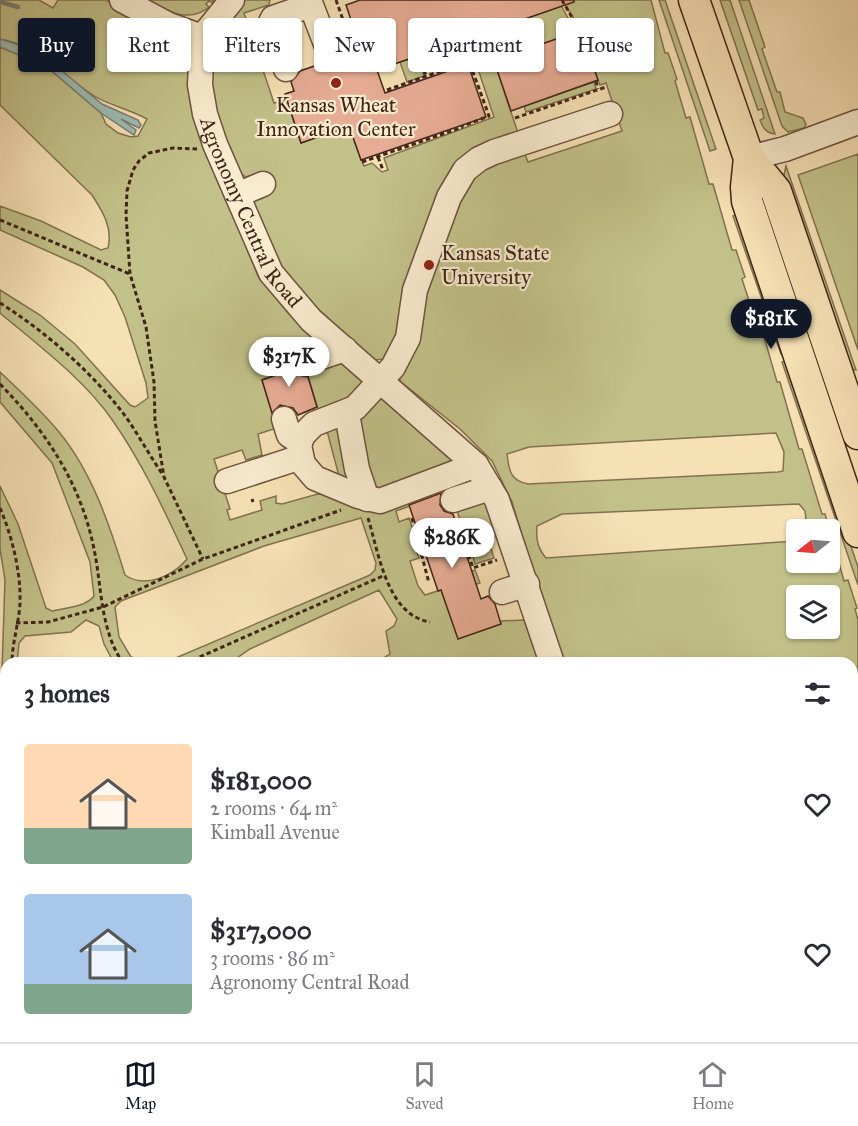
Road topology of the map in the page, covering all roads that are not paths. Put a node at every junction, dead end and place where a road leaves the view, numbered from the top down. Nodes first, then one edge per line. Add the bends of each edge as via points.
1 (122, 0) edge
2 (232, 0) edge
3 (694, 0) edge
4 (286, 6) edge
5 (273, 18) edge
6 (316, 18) edge
7 (202, 37) junction
8 (610, 114) dead end
9 (858, 122) edge
10 (749, 158) junction
11 (263, 184) dead end
12 (237, 195) junction
13 (345, 349) junction
14 (304, 363) dead end
15 (382, 381) junction
16 (347, 414) junction
17 (284, 419) dead end
18 (305, 434) junction
19 (858, 434) edge
20 (476, 465) junction
21 (227, 481) dead end
22 (490, 488) junction
23 (367, 499) junction
24 (453, 500) road end
25 (858, 532) edge
26 (526, 584) junction
27 (502, 592) dead end
28 (550, 657) edge

1 - 7 street
2 - 7 street
3 - 10 main road
4 - 5 street
4 - 6 street via 311,5
7 - 12 street, Agronomy Central Road via 201,91 205,114
8 - 15 street via 494,152 465,170 449,197 416,290 408,338
9 - 10 street via 786,149
10 - 19 main road via 776,191
10 - 25 main road via 747,201
11 - 12 street
12 - 13 street, Agronomy Central Road via 276,280 311,320
13 - 14 street
13 - 15 street, Agronomy Central Road
15 - 16 street
15 - 20 street, Agronomy Central Road
16 - 18 street
16 - 23 street via 357,470
17 - 18 street via 290,435
18 - 21 street
18 - 23 street via 308,471 315,478
20 - 22 street, Agronomy Central Road
20 - 23 street via 394,498
22 - 24 street
22 - 26 street, Agronomy Central Road via 512,538
26 - 27 street
26 - 28 street, Agronomy Central Road

